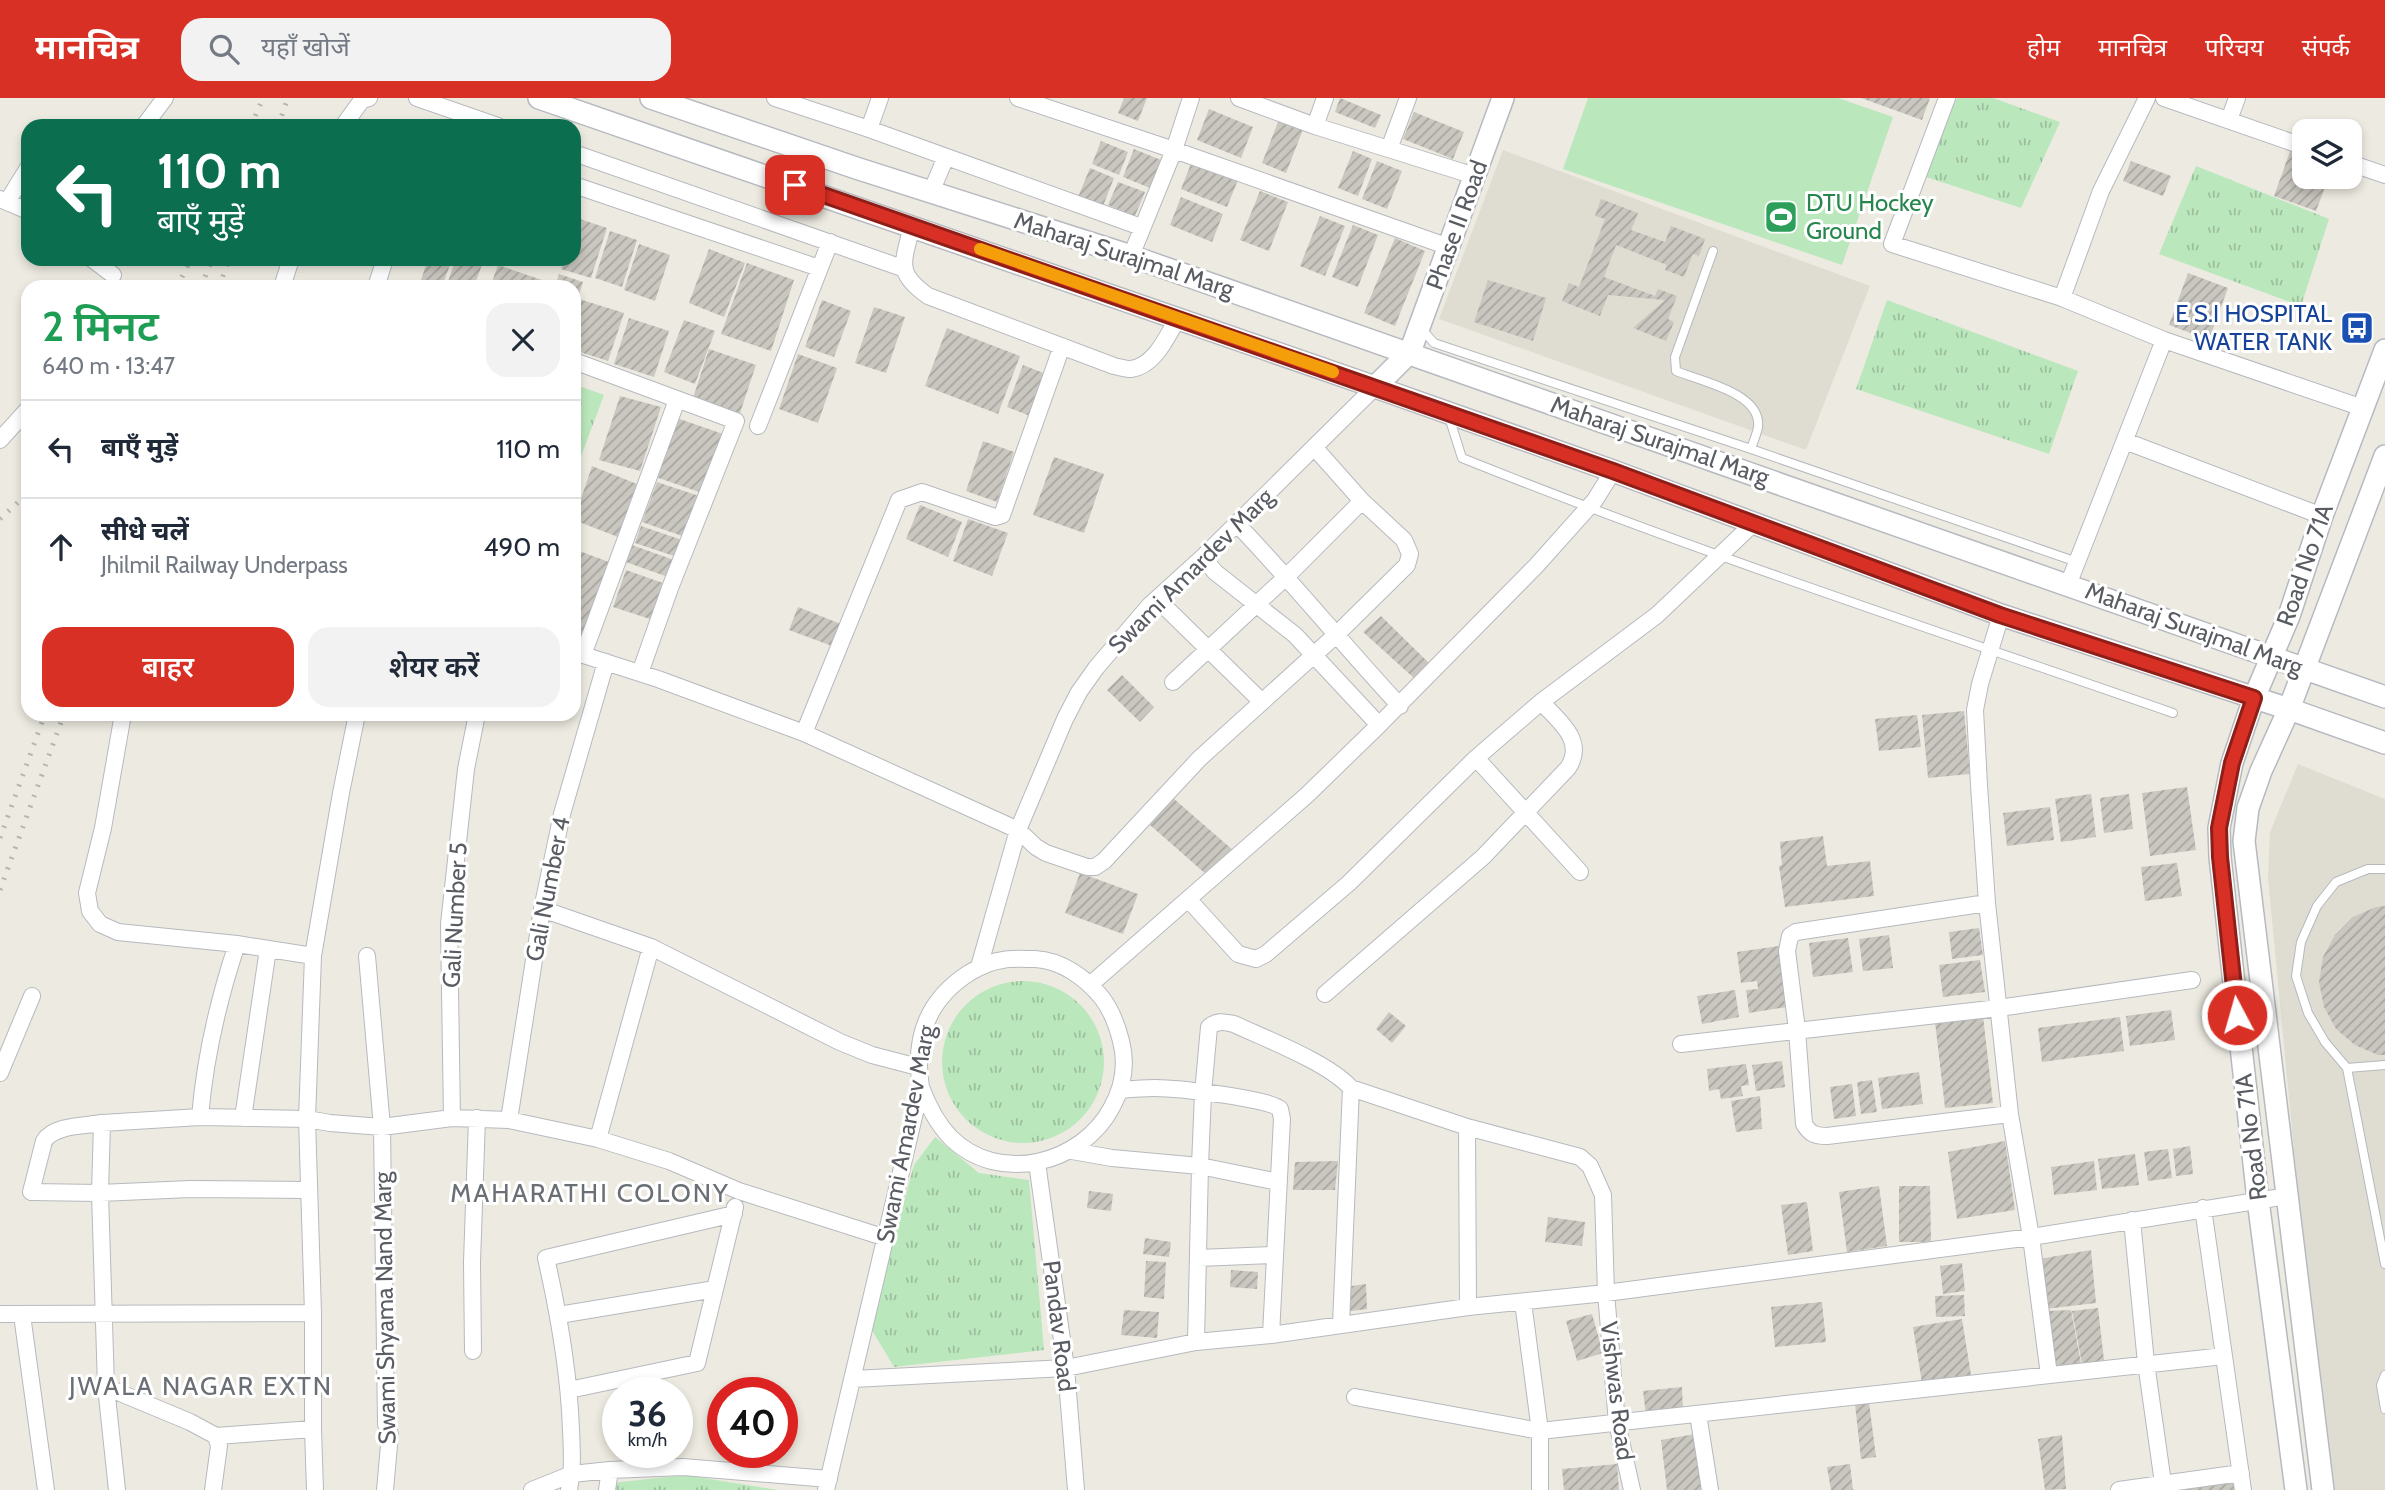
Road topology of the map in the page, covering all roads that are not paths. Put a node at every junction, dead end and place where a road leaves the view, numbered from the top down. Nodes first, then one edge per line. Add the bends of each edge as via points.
1 (165, 98) edge
2 (369, 98) edge
3 (417, 98) edge
4 (539, 98) edge
5 (651, 98) edge
6 (775, 98) edge
7 (880, 98) edge
8 (1018, 98) edge
9 (1191, 98) edge
10 (1239, 98) edge
11 (1325, 98) edge
12 (1408, 98) edge
13 (1503, 98) edge
14 (1947, 98) edge
15 (2147, 98) edge
16 (2164, 98) edge
17 (2237, 98) edge
18 (149, 119) edge
19 (349, 119) edge
20 (478, 119) edge
21 (2229, 120) junction
22 (1315, 126) junction
23 (869, 129) junction
24 (2292, 142) edge
25 (1390, 149) junction
26 (1174, 150) junction
27 (581, 155) edge
28 (946, 157) junction
29 (2362, 167) edge
30 (2385, 175) edge
31 (1475, 176) junction
32 (21, 177) edge
33 (581, 187) edge
34 (931, 192) junction
35 (4, 200) edge
36 (21, 208) edge
37 (912, 225) junction
38 (1141, 227) junction
39 (830, 242) junction
40 (1449, 247) junction
41 (1713, 251) dead end
42 (1131, 256) junction
43 (101, 266) edge
44 (819, 268) junction
45 (905, 269) junction
46 (113, 275) dead end
47 (2062, 298) junction
48 (1178, 318) junction
49 (1420, 326) junction
50 (2164, 340) junction
51 (1062, 346) junction
52 (2385, 349) edge
53 (1410, 352) junction
54 (581, 364) edge
55 (1375, 387) junction
56 (677, 400) junction
57 (2363, 408) junction
58 (1448, 412) junction
59 (21, 417) edge
60 (758, 426) dead end
61 (0, 440) edge
62 (2125, 441) junction
63 (1314, 447) junction
64 (1751, 449) junction
65 (2385, 458) edge
66 (1613, 471) junction
67 (1362, 501) junction
68 (1587, 508) junction
69 (2322, 516) junction
70 (1236, 523) junction
71 (1754, 523) junction
72 (1719, 557) junction
73 (1203, 558) junction
74 (2077, 562) junction
75 (1287, 576) junction
76 (2068, 585) junction
77 (1157, 599) junction
78 (1257, 604) junction
79 (2000, 615) junction
80 (1337, 634) junction
81 (581, 648) edge
82 (1990, 649) junction
83 (1207, 650) junction
84 (581, 654) edge
85 (1314, 656) junction
86 (2272, 657) junction
87 (606, 662) junction
88 (2304, 668) junction
89 (640, 673) junction
90 (1173, 682) dead end
91 (2385, 697) edge
92 (2254, 698) junction
93 (1262, 702) junction
94 (1541, 702) junction
95 (1400, 706) junction
96 (2289, 709) junction
97 (2174, 713) dead end
98 (122, 721) edge
99 (356, 721) edge
100 (476, 721) edge
101 (1379, 725) junction
102 (804, 733) junction
103 (2375, 739) edge
104 (1476, 758) junction
105 (2385, 760) edge
106 (1527, 813) junction
107 (1018, 830) junction
108 (2385, 869) edge
109 (1580, 872) dead end
110 (1188, 899) junction
111 (1987, 903) junction
112 (541, 909) junction
113 (237, 944) junction
114 (651, 947) junction
115 (268, 949) junction
116 (313, 956) junction
117 (367, 956) dead end
118 (979, 967) junction
119 (2192, 980) dead end
120 (1091, 984) junction
121 (1325, 994) dead end
122 (32, 996) dead end
123 (2000, 1008) junction
124 (1797, 1030) junction
125 (1681, 1044) dead end
126 (2385, 1065) edge
127 (918, 1067) junction
128 (2347, 1068) junction
129 (0, 1073) edge
130 (921, 1087) junction
131 (1351, 1088) junction
132 (1121, 1090) junction
133 (1203, 1093) junction
134 (2010, 1114) junction
135 (200, 1117) junction
136 (243, 1118) junction
137 (452, 1118) junction
138 (477, 1118) junction
139 (307, 1119) junction
140 (509, 1120) junction
141 (102, 1123) junction
142 (382, 1127) junction
143 (1467, 1127) junction
144 (597, 1139) junction
145 (1072, 1151) junction
146 (1037, 1163) junction
147 (1200, 1166) junction
148 (1278, 1182) junction
149 (309, 1190) junction
150 (739, 1191) junction
151 (100, 1193) junction
152 (2288, 1196) junction
153 (2258, 1200) junction
154 (2203, 1208) junction
155 (734, 1214) junction
156 (2132, 1220) junction
157 (2381, 1224) edge
158 (2031, 1237) junction
159 (886, 1238) junction
160 (1274, 1255) junction
161 (1198, 1258) junction
162 (2385, 1264) edge
163 (715, 1289) junction
164 (1606, 1293) junction
165 (1523, 1301) junction
166 (1468, 1307) junction
167 (0, 1314) edge
168 (313, 1314) junction
169 (22, 1315) junction
170 (103, 1315) junction
171 (559, 1315) junction
172 (1341, 1324) junction
173 (1271, 1335) junction
174 (1196, 1342) junction
175 (473, 1351) dead end
176 (2224, 1356) junction
177 (2146, 1363) junction
178 (1066, 1368) junction
179 (2049, 1375) junction
180 (2385, 1375) edge
181 (853, 1378) junction
182 (106, 1387) junction
183 (569, 1390) junction
184 (1355, 1397) dead end
185 (2385, 1409) edge
186 (1698, 1413) junction
187 (1617, 1423) junction
188 (313, 1429) junction
189 (1540, 1431) junction
190 (216, 1436) junction
191 (610, 1470) junction
192 (2241, 1473) junction
193 (571, 1482) edge
194 (828, 1484) edge
195 (2164, 1487) edge
196 (47, 1490) edge
197 (117, 1490) edge
198 (213, 1490) edge
199 (316, 1490) edge
200 (385, 1490) edge
201 (532, 1490) edge
202 (607, 1490) edge
203 (1076, 1490) edge
204 (1540, 1490) edge
205 (1632, 1490) edge
206 (1710, 1490) edge
207 (2119, 1490) edge
208 (2243, 1490) edge
209 (2296, 1490) edge
210 (2323, 1490) edge

1 - 18 street
2 - 19 street via 362,100
3 - 20 street
4 - 37 main road, Maharaj Surajmal Marg
5 - 34 main road, Maharaj Surajmal Marg
6 - 23 street
7 - 23 street
8 - 26 street
9 - 26 street
10 - 22 street
11 - 22 street
12 - 25 street
13 - 31 main road, Phase II Road
14 - 47 street via 1892,244
15 - 47 street via 2101,191
16 - 21 street
17 - 21 street
21 - 24 street
22 - 25 street
23 - 28 street
25 - 31 street
26 - 38 street
26 - 40 street
27 - 39 street
28 - 34 street
28 - 38 street
29 - 30 street
31 - 40 main road, Phase II Road
32 - 35 street
33 - 44 street
34 - 42 main road, Maharaj Surajmal Marg
35 - 36 street
37 - 45 street
37 - 48 main road, Maharaj Surajmal Marg
38 - 42 street
39 - 44 street
39 - 45 street
40 - 49 main road, Phase II Road
41 - 64 lane via 1675,357 1676,371 1736,394 1754,407 1759,426
42 - 53 main road, Maharaj Surajmal Marg
43 - 46 street
44 - 60 street
45 - 51 street via 912,284 928,296
47 - 50 street
48 - 51 street via 1153,357 1130,369
48 - 55 main road, Maharaj Surajmal Marg
49 - 53 main road, Phase II Road
49 - 64 lane via 1434,343
50 - 57 street
50 - 62 street
51 - 102 street via 1002,515 995,517 922,492 899,500
52 - 57 main road, Road No 71A
53 - 55 main road
53 - 76 main road, Maharaj Surajmal Marg
54 - 56 street
55 - 58 main road, Maharaj Surajmal Marg
55 - 63 street, Swami Amardev Marg
56 - 81 street
56 - 89 street via 736,421
57 - 69 main road, Road No 71A
58 - 66 main road, Maharaj Surajmal Marg
58 - 68 lane via 1462,458
59 - 61 street
62 - 69 street
62 - 74 street
63 - 67 street
63 - 70 street, Swami Amardev Marg
64 - 74 lane
65 - 88 main road, Road No 71A
66 - 68 street
66 - 71 main road, Maharaj Surajmal Marg
67 - 75 street
67 - 80 street via 1404,540 1410,560
68 - 72 lane
68 - 95 street
69 - 86 main road, Road No 71A
70 - 73 street, Swami Amardev Marg
70 - 75 street
71 - 72 street
71 - 79 main road, Maharaj Surajmal Marg
72 - 82 lane
72 - 94 street via 1657,615
73 - 77 street, Swami Amardev Marg
73 - 78 street
74 - 76 street
75 - 78 street
75 - 80 street
76 - 86 main road, Maharaj Surajmal Marg
77 - 83 street
77 - 107 street, Swami Amardev Marg via 1079,692
78 - 83 street
78 - 85 street
79 - 82 street
79 - 92 main road, Maharaj Surajmal Marg
80 - 85 street
80 - 95 street
82 - 97 lane
82 - 111 street via 1975,710
83 - 90 street
83 - 93 street
84 - 87 street
85 - 93 street
85 - 101 street
86 - 88 main road, Maharaj Surajmal Marg
86 - 92 main road, Road No 71A
87 - 89 street
87 - 112 street, Gali Number 4 via 562,814
88 - 91 main road, Maharaj Surajmal Marg
88 - 96 main road, Road No 71A
89 - 102 street
92 - 96 main road, Maharaj Surajmal Marg
92 - 153 main road, Road No 71A via 2232,763 2219,828
93 - 107 street via 1095,867 1046,853
94 - 104 street
94 - 106 street via 1570,732 1575,752 1568,768
95 - 101 street
96 - 103 main road, Maharaj Surajmal Marg
96 - 152 main road, Road No 71A via 2248,808 2244,841
98 - 113 street via 87,893 90,911 100,924 118,933
99 - 116 street
100 - 137 street, Gali Number 5 via 449,924
101 - 110 street
102 - 107 street
103 - 105 main road, Maharaj Surajmal Marg
104 - 106 street
104 - 110 street via 1349,884 1256,959 1238,954
106 - 109 street
106 - 121 street
107 - 118 street, Swami Amardev Marg
108 - 128 lane via 2368,869 2336,882 2317,906 2301,942 2296,976 2308,1013
110 - 120 street
111 - 123 street
111 - 124 street via 1790,936 1787,951
112 - 114 street
112 - 140 street, Gali Number 4
113 - 115 street
113 - 135 street via 217,1009
114 - 127 street via 840,1042
114 - 144 street
115 - 116 street
115 - 136 street
116 - 139 street
117 - 142 street, Swami Shyama Nand Marg
118 - 120 street via 1002,960 1038,959 1062,966
118 - 127 street, Swami Amardev Marg via 939,999 923,1027
119 - 123 street
120 - 132 street via 1115,1019 1125,1057
122 - 129 street
123 - 124 street
123 - 134 street
124 - 125 street
124 - 134 street via 1804,1124 1815,1136
126 - 128 lane
127 - 130 street, Swami Amardev Marg
128 - 157 lane
130 - 146 street via 937,1121 968,1150 1011,1164
130 - 159 street, Swami Amardev Marg
131 - 133 street, Vishwas Road via 1302,1056 1223,1022 1209,1027
131 - 143 street, Vishwas Road
131 - 172 street
132 - 133 street
132 - 145 street via 1106,1118
133 - 147 street
133 - 148 street via 1270,1103 1280,1109
134 - 158 street
135 - 136 street
135 - 141 street
136 - 139 street
137 - 138 street
137 - 142 street
138 - 140 street
138 - 175 street
139 - 142 street
139 - 149 street
140 - 144 street
141 - 151 street
141 - 151 street via 48,1134 31,1192
142 - 200 street, Swami Shyama Nand Marg via 386,1424 390,1434
143 - 164 street, Vishwas Road via 1580,1157 1590,1166 1603,1195
143 - 166 street
144 - 150 street via 669,1161
145 - 146 street
145 - 147 street
146 - 178 street, Pandav Road
147 - 148 street
147 - 161 street
148 - 160 street
149 - 151 street
149 - 168 street
150 - 155 street
150 - 159 street
151 - 170 street
152 - 153 street
152 - 210 main road, Road No 71A
153 - 154 street
153 - 209 main road, Road No 71A
154 - 156 street
154 - 176 street
155 - 163 street
155 - 171 street via 546,1258
156 - 158 street
156 - 177 street
157 - 162 lane
158 - 164 street
158 - 179 street
159 - 181 street, Swami Amardev Marg
160 - 161 street
160 - 173 street
161 - 174 street
163 - 171 street
163 - 183 street via 697,1363
164 - 165 street
164 - 187 street, Vishwas Road
165 - 166 street
165 - 189 street
166 - 172 street
167 - 169 street
168 - 170 street
168 - 188 street
169 - 170 street
169 - 196 street
170 - 182 street
171 - 183 street
172 - 173 street
173 - 174 street
174 - 178 street
176 - 177 street
176 - 192 street
177 - 179 street
177 - 195 street
178 - 181 street
178 - 203 street, Pandav Road
179 - 186 street
180 - 185 lane via 2381,1385
181 - 194 street, Swami Amardev Marg
182 - 190 street
182 - 197 street
183 - 193 street
184 - 189 street
186 - 187 street
186 - 206 street
187 - 189 street
187 - 205 street, Vishwas Road
188 - 190 street
188 - 199 street
189 - 204 street
190 - 198 street via 219,1446
191 - 193 street
191 - 194 street via 683,1467
191 - 202 street
192 - 195 street
192 - 208 street
193 - 201 street
195 - 207 street

